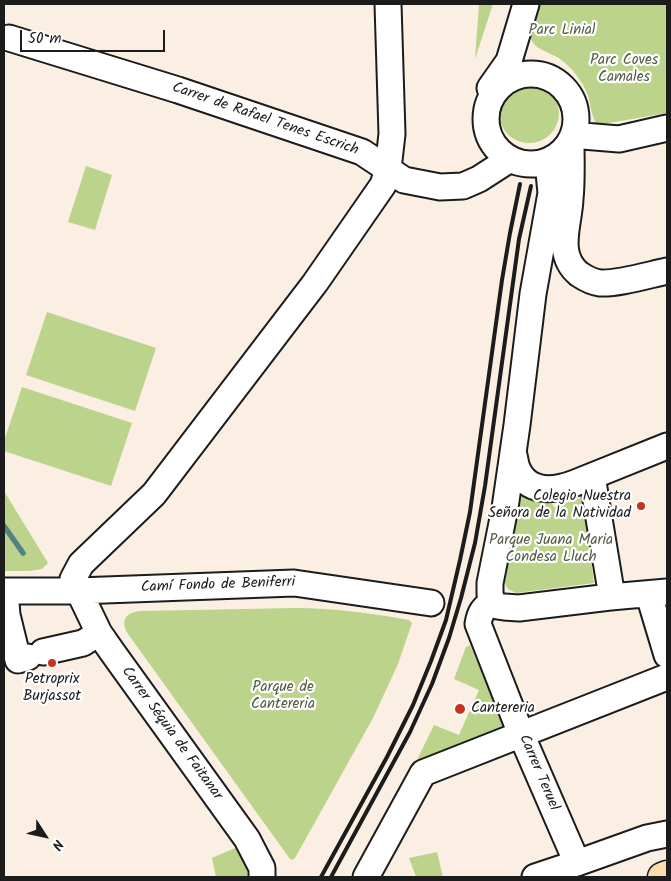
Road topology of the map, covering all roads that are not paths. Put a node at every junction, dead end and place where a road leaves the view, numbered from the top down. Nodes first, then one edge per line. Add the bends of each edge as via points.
1 (388, 4) edge
2 (526, 4) edge
3 (9, 38) dead end
4 (486, 113) junction
5 (667, 128) edge
6 (572, 139) junction
7 (501, 151) junction
8 (548, 162) junction
9 (388, 168) junction
10 (667, 271) edge
11 (667, 446) edge
12 (513, 452) junction
13 (592, 476) junction
14 (5, 591) edge
15 (78, 591) junction
16 (658, 594) edge
17 (612, 597) junction
18 (492, 601) junction
19 (431, 603) dead end
20 (667, 625) edge
21 (99, 633) junction
22 (666, 652) edge
23 (667, 677) edge
24 (521, 734) junction
25 (667, 834) edge
26 (577, 863) junction
27 (667, 875) edge
28 (262, 877) edge
29 (366, 877) edge
30 (535, 877) edge
31 (662, 877) edge

1 - 9 street via 392,134
2 - 4 street via 509,60 488,93
3 - 9 street, Carrer de Rafael Tenes Escrich via 362,152
4 - 6 street via 498,88 509,79 523,74 551,78 563,86 576,111
4 - 7 street via 486,129
5 - 6 street via 619,139 583,136
6 - 8 street via 562,153
6 - 10 street via 570,200 564,240 572,268 586,279 599,283
7 - 8 street via 517,163 533,165
7 - 9 street, Carrer de Rafael Tenes Escrich via 488,158 479,179 463,186 440,187 404,180
8 - 12 street via 551,193 533,294
9 - 15 street via 383,186 315,284 154,494 81,564 73,579
11 - 13 street
12 - 13 street via 521,476 541,489 564,487
12 - 18 street via 490,583
13 - 17 street
14 - 15 street, Camí Fondo de Beniferri
14 - 21 street via 18,660 83,643
15 - 19 street, Camí Fondo de Beniferri via 294,583
15 - 21 street, Carrer Séquia de Faitanar
16 - 17 street
16 - 22 street
17 - 18 street via 519,608 497,606
18 - 24 street, Carrer Teruel via 479,616 478,624
20 - 22 street
21 - 28 street, Carrer Séquia de Faitanar via 247,839 262,868
23 - 24 street
24 - 26 street, Carrer Teruel
24 - 29 street via 423,773
25 - 26 street
26 - 30 street
27 - 31 highway

